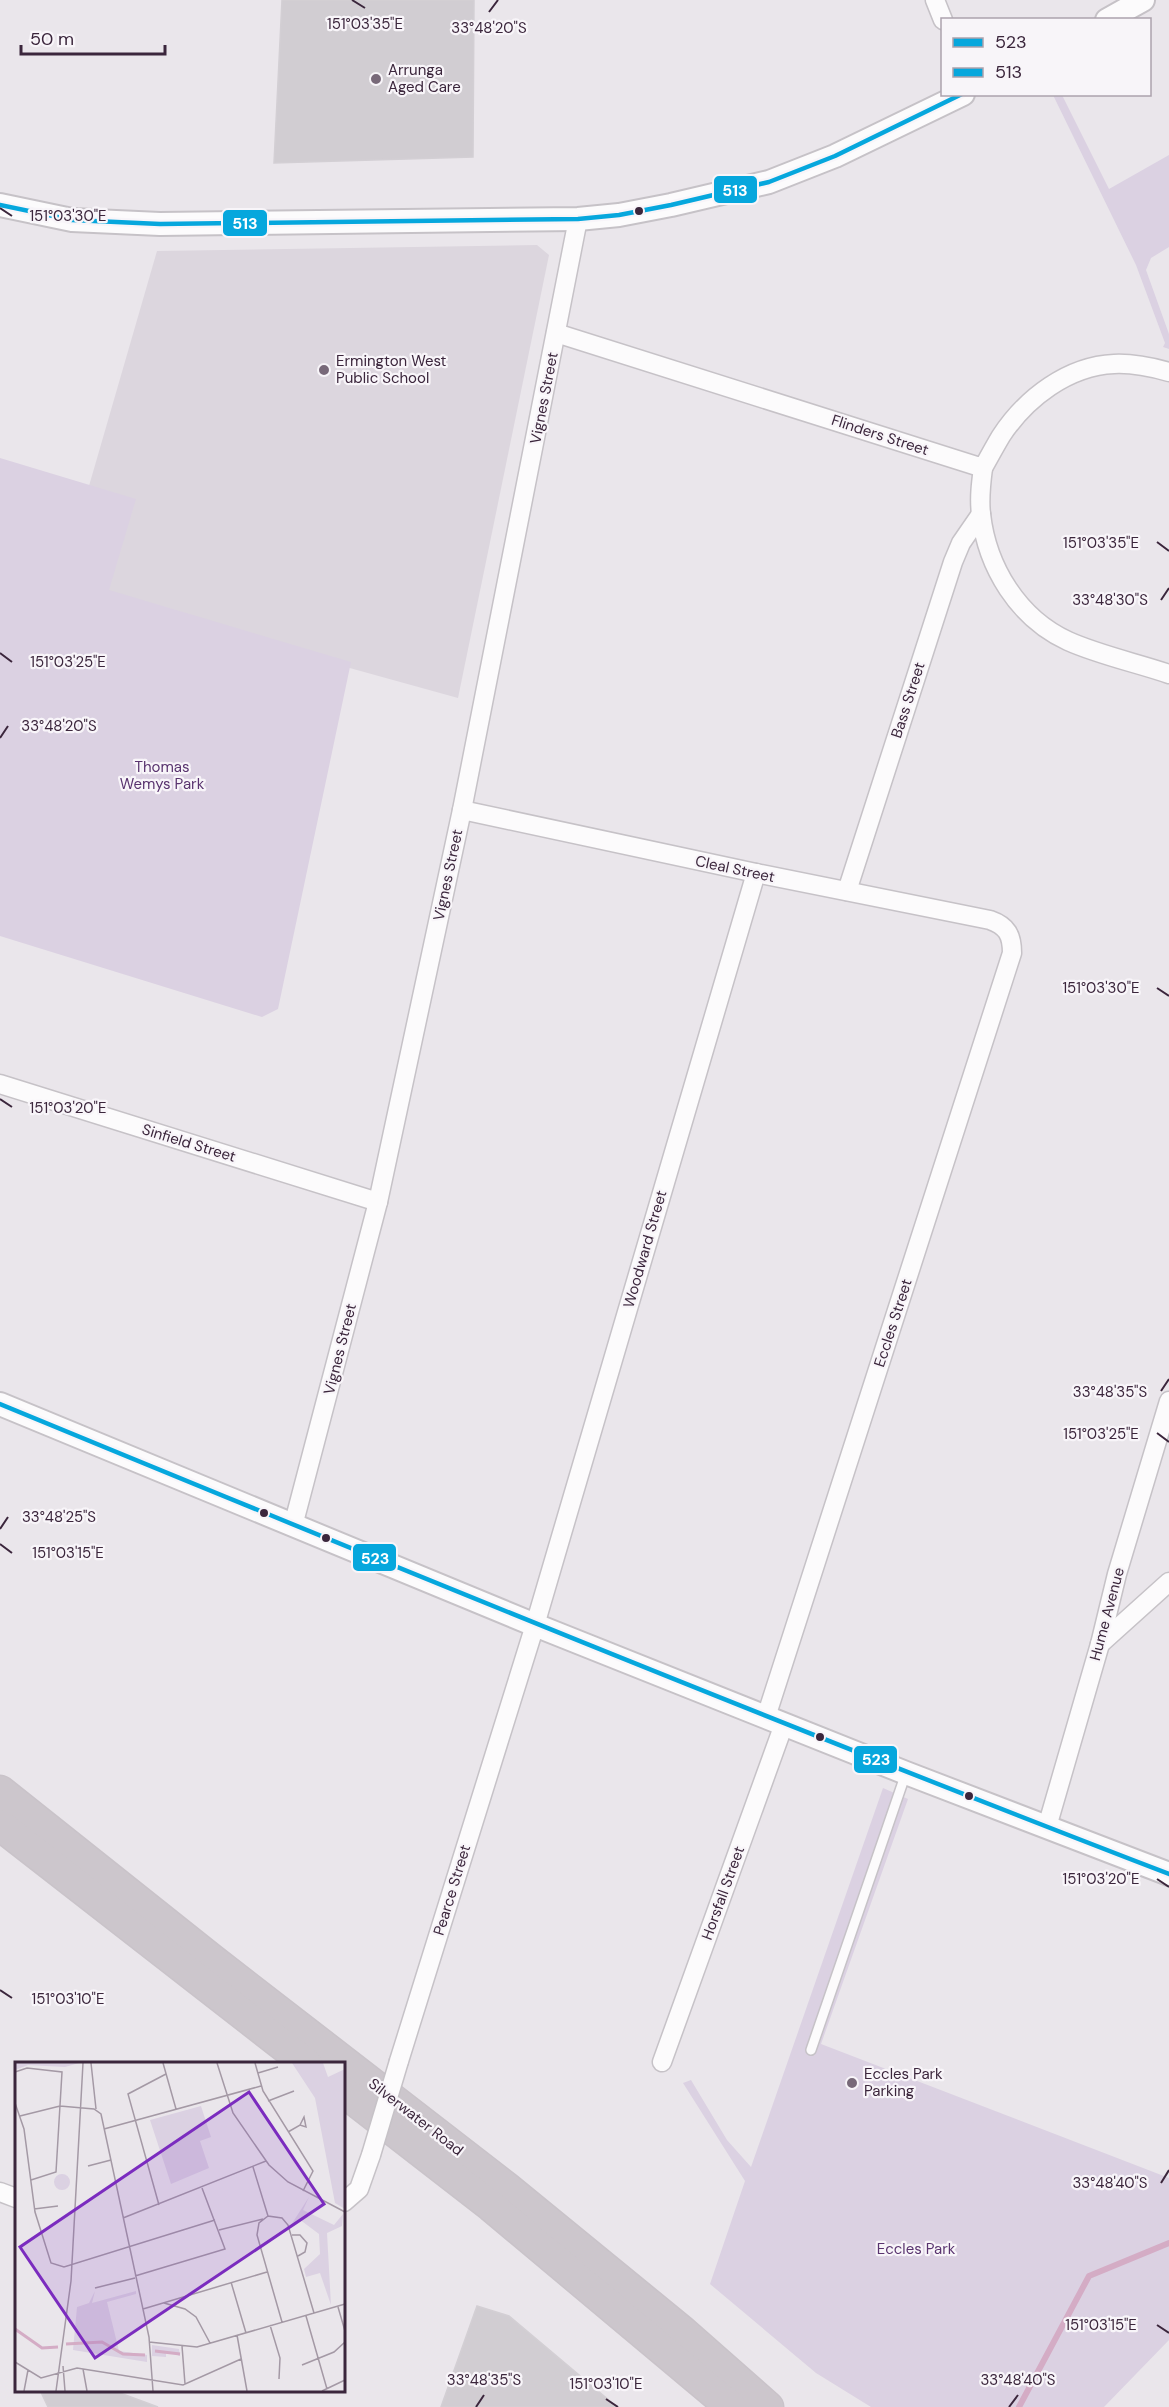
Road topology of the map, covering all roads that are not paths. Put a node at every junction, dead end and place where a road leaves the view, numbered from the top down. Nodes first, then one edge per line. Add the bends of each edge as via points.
1 (935, 0) edge
2 (1143, 0) edge
3 (942, 18) edge
4 (1111, 18) edge
5 (959, 96) edge
6 (0, 205) edge
7 (579, 219) junction
8 (556, 333) junction
9 (1169, 372) edge
10 (983, 468) junction
11 (981, 514) junction
12 (1169, 674) edge
13 (462, 810) junction
14 (756, 873) junction
15 (847, 891) junction
16 (1007, 930) joint
17 (0, 1083) edge
18 (378, 1202) junction
19 (1169, 1401) edge
20 (0, 1404) edge
21 (293, 1526) junction
22 (1169, 1582) edge
23 (535, 1625) junction
24 (1100, 1644) junction
25 (775, 1720) junction
26 (906, 1773) junction
27 (0, 1791) edge
28 (0, 1825) edge
29 (1047, 1827) junction
30 (1169, 1874) edge
31 (811, 2050) dead end
32 (304, 2062) edge
33 (344, 2062) edge
34 (662, 2062) dead end
35 (345, 2063) edge
36 (345, 2093) edge
37 (0, 2192) edge
38 (15, 2198) edge
39 (345, 2201) edge
40 (731, 2407) edge
41 (768, 2407) edge

1 - 3 street
2 - 4 street
5 - 7 street via 836,156 769,182 671,205
6 - 7 street via 72,220 160,224
7 - 8 street, Vignes Street
8 - 10 street, Flinders Street
8 - 13 street, Vignes Street
9 - 10 street via 1114,364 1068,376 1034,398 1018,414
10 - 11 street
11 - 12 street via 994,565 1026,612 1068,641
11 - 15 street, Bass Street via 952,562
13 - 14 street, Cleal Street
13 - 18 street, Vignes Street
14 - 15 street, Cleal Street
14 - 23 street, Woodward Street
15 - 16 street, Cleal Street via 990,920
16 - 25 street, Eccles Street via 1012,953
17 - 18 street, Sinfield Street
18 - 21 street, Vignes Street
19 - 24 street, Hume Avenue
20 - 21 street
21 - 23 street
22 - 24 street
23 - 25 street
23 - 39 street, Pearce Street, bridge via 371,2155 359,2189
24 - 29 street, Hume Avenue
25 - 26 street
25 - 34 street, Horsfall Street
26 - 29 street
26 - 31 lane
27 - 33 highway, Silverwater Road
28 - 32 highway
29 - 30 street
35 - 41 highway, Silverwater Road via 507,2188
36 - 40 highway, Silverwater Road via 490,2206
37 - 38 street

